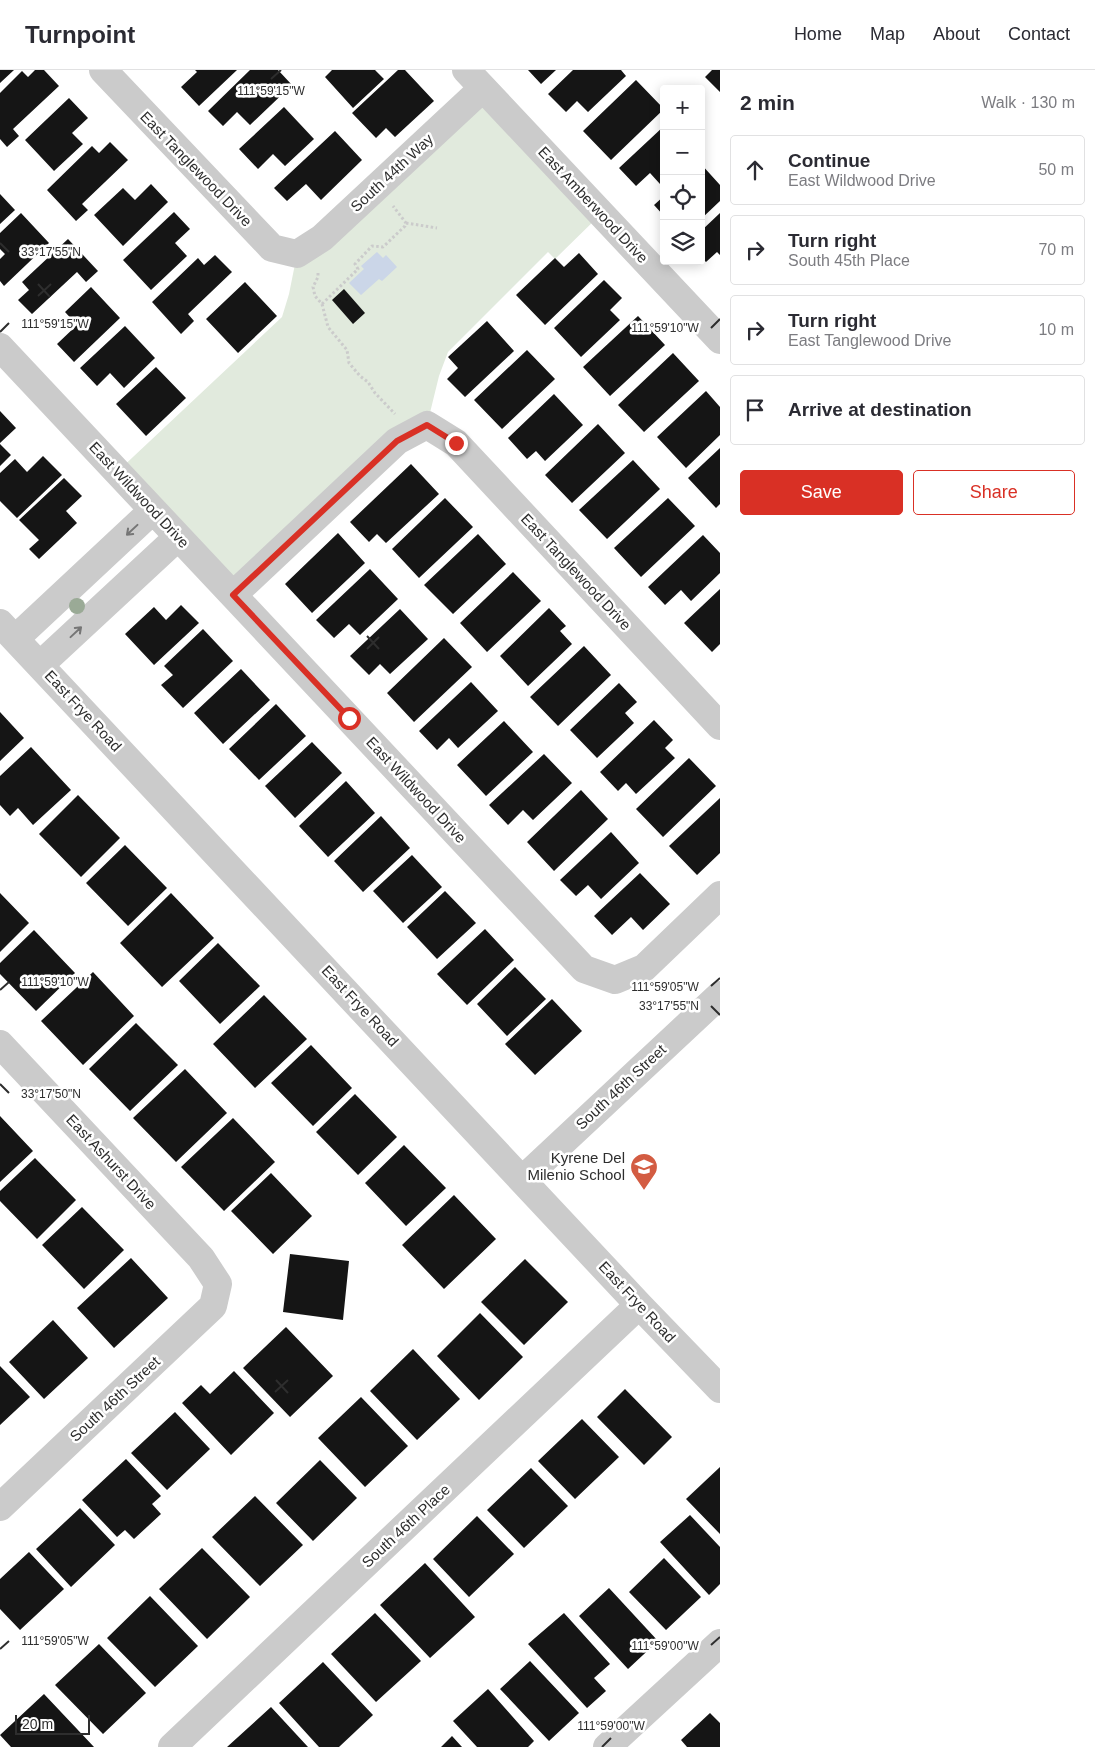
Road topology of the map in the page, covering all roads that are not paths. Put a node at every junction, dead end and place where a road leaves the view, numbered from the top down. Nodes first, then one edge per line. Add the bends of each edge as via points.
1 (103, 70) edge
2 (475, 79) edge
3 (303, 250) joint
4 (720, 340) edge
5 (0, 347) edge
6 (153, 510) junction
7 (178, 537) junction
8 (84, 575) junction
9 (233, 595) junction
10 (109, 601) junction
11 (8, 631) edge
12 (40, 665) junction
13 (720, 726) edge
14 (720, 895) edge
15 (720, 995) edge
16 (0, 1044) edge
17 (522, 1180) junction
18 (218, 1284) joint
19 (639, 1305) junction
20 (720, 1389) edge
21 (0, 1507) edge
22 (720, 1643) edge
23 (172, 1747) edge
24 (607, 1747) edge

1 - 3 street, East Tanglewood Drive via 272,248
2 - 3 street, South 44th Way via 376,187 322,238
2 - 4 street, East Amberwood Drive
5 - 6 street, East Wildwood Drive
6 - 7 street, East Wildwood Drive
6 -> 8 street
7 - 9 street, East Wildwood Drive
7 - 10 street
8 - 10 street
8 - 11 street
9 - 13 street, East Tanglewood Drive via 397,441 419,430 456,443
9 - 14 street, East Wildwood Drive via 584,969 615,980 644,968
12 -> 10 street
11 - 12 street, East Frye Road
12 - 17 street, East Frye Road
15 - 17 street, South 46th Street
16 - 18 street, East Ashurst Drive via 201,1258
17 - 19 street, East Frye Road
18 - 21 street, South 46th Street via 212,1306
19 - 20 street, East Frye Road
19 - 23 street, South 46th Place
22 - 24 street

